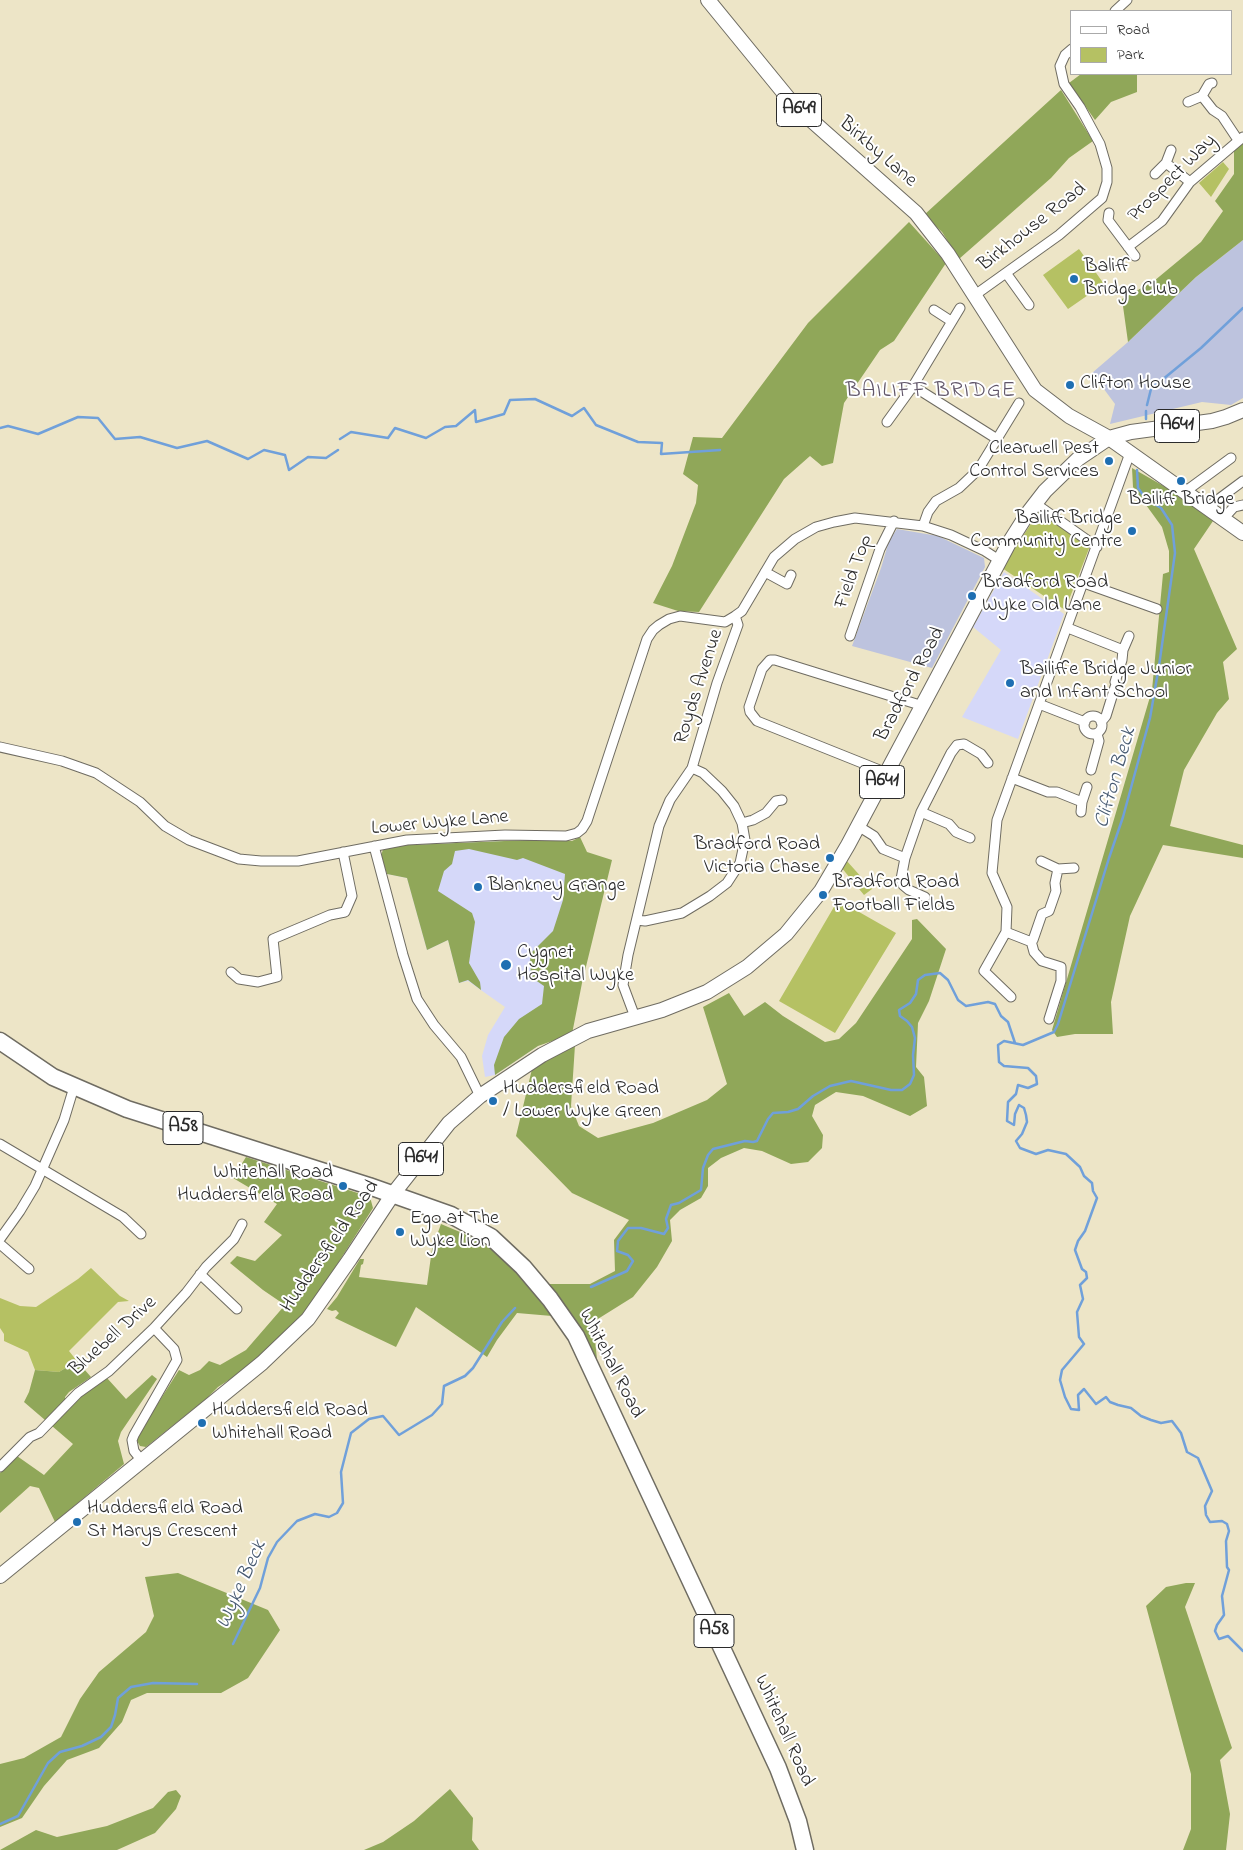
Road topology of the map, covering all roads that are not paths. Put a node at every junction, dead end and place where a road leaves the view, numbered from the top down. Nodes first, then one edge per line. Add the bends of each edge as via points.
1 (708, 0) edge
2 (1126, 0) edge
3 (1116, 10) edge
4 (1070, 51) edge
5 (1212, 83) dead end
6 (1202, 96) junction
7 (1188, 102) dead end
8 (1241, 138) edge
9 (1171, 150) dead end
10 (1166, 163) junction
11 (1155, 174) dead end
12 (1190, 182) junction
13 (1109, 213) dead end
14 (1128, 247) junction
15 (1135, 256) dead end
16 (1006, 273) junction
17 (975, 294) junction
18 (1029, 305) dead end
19 (960, 308) dead end
20 (934, 310) dead end
21 (951, 321) junction
22 (913, 386) junction
23 (1019, 404) dead end
24 (1243, 410) edge
25 (888, 422) dead end
26 (1147, 430) junction
27 (1109, 438) junction
28 (997, 439) junction
29 (1136, 456) junction
30 (1231, 458) dead end
31 (1243, 481) edge
32 (1186, 491) junction
33 (1036, 504) junction
34 (1243, 505) edge
35 (1208, 507) junction
36 (1224, 518) junction
37 (894, 522) junction
38 (924, 526) junction
39 (1243, 532) edge
40 (1097, 547) junction
41 (999, 560) junction
42 (765, 572) junction
43 (787, 583) dead end
44 (1084, 583) junction
45 (1157, 609) dead end
46 (735, 616) junction
47 (1068, 628) junction
48 (850, 636) dead end
49 (1129, 636) dead end
50 (1123, 650) junction
51 (1039, 704) junction
52 (923, 706) junction
53 (1085, 722) junction
54 (1101, 722) junction
55 (1097, 734) junction
56 (0, 746) edge
57 (988, 762) dead end
58 (692, 768) junction
59 (1091, 770) dead end
60 (887, 773) junction
61 (1012, 778) junction
62 (1087, 787) dead end
63 (782, 800) dead end
64 (1082, 802) junction
65 (922, 812) junction
66 (1081, 812) dead end
67 (742, 823) junction
68 (858, 826) junction
69 (970, 838) dead end
70 (374, 846) junction
71 (343, 852) junction
72 (905, 858) junction
73 (1041, 861) dead end
74 (1074, 868) dead end
75 (1058, 869) junction
76 (925, 897) dead end
77 (636, 920) junction
78 (1006, 932) junction
79 (1031, 941) junction
80 (231, 972) dead end
81 (1011, 997) dead end
82 (636, 1017) junction
83 (1048, 1019) dead end
84 (576, 1038) joint
85 (0, 1041) edge
86 (74, 1087) junction
87 (480, 1096) junction
88 (0, 1144) edge
89 (42, 1170) junction
90 (392, 1194) junction
91 (242, 1224) dead end
92 (141, 1234) dead end
93 (0, 1239) edge
94 (0, 1244) edge
95 (29, 1269) dead end
96 (200, 1274) junction
97 (237, 1309) dead end
98 (154, 1328) junction
99 (142, 1461) junction
100 (0, 1467) edge
101 (0, 1576) edge
102 (805, 1850) edge

1 - 17 main road, Birkby Lane / A649 via 793,104 916,214
2 - 3 street
4 - 16 street, Birkhouse Road via 1060,66 1064,84 1100,144 1108,168 1107,182 1102,198 1089,211
5 - 6 street
6 - 7 street
6 - 8 street
8 - 12 street, Prospect Way
9 - 10 street
10 - 11 street
10 - 12 street
12 - 14 street, Prospect Way via 1162,221
13 - 14 street via 1108,220
14 - 15 street
16 - 17 street, Birkhouse Road
16 - 18 street
17 - 27 main road, A649 via 1035,390 1069,416
19 - 21 street
20 - 21 street
21 - 22 street
22 - 25 street
22 - 28 street
23 - 28 street
24 - 26 main road, Bradford Road / A641 via 1212,421
26 - 27 main road, Bradford Road / A641
26 - 29 main road via 1140,435 1135,446
27 - 29 main road, A649
27 - 33 main road, Bradford Road / A641 via 1078,459 1044,491
28 - 38 street via 978,470 959,488 936,501
29 - 32 main road, A649
29 - 40 street
30 - 32 street
31 - 35 street
32 - 35 main road, A649
33 - 40 street
33 - 41 main road, Bradford Road / A641
34 - 36 street via 1234,507
35 - 36 main road, A649
36 - 39 main road, A649
37 - 38 street
37 - 42 street via 855,518 816,527 774,557
37 - 48 street, Field Top via 880,549
38 - 41 street via 977,547
40 - 44 street
41 - 52 main road, Bradford Road / A641
42 - 43 street
42 - 46 street via 742,611
44 - 45 street
44 - 47 street
46 - 58 street, Royds Avenue via 738,625
46 - 70 street, Lower Wyke Lane via 725,622 680,616 669,619 647,638 587,821 577,833 566,836 505,835 416,840
47 - 50 street
47 - 51 street
49 - 50 street
50 - 54 street via 1106,716
51 - 53 street
51 - 61 street
52 - 60 main road, Bradford Road / A641
52 - 60 street via 775,660 770,660 762,669 749,707 757,721
53 - 54 street via 1091,717
53 - 55 street via 1087,732
54 - 55 street via 1102,727
55 - 59 street
56 - 71 street, Lower Wyke Lane via 96,772 140,802 165,826 189,840 239,858 298,861
57 - 65 street via 964,744 957,745
58 - 67 street via 703,773 722,791
58 - 77 street, Royds Avenue via 670,800 658,826
60 - 68 main road, Bradford Road / A641
61 - 64 street
61 - 78 street via 997,820 992,873 1007,908
62 - 64 street
63 - 67 street via 776,801 766,813
64 - 66 street
65 - 69 street
65 - 72 street
67 - 77 street via 745,840 740,863 726,882 682,913
68 - 72 street via 874,836 884,849
68 - 82 main road, Bradford Road / A641 via 821,890 786,934 747,967 707,992
70 - 71 street, Lower Wyke Lane
70 - 87 street via 417,999 461,1057
71 - 80 street via 352,896 345,912 273,939 277,976 258,982 239,978
72 - 76 street via 903,885
73 - 75 street
74 - 75 street
75 - 79 street via 1056,891 1049,911 1042,914
77 - 82 street, Royds Avenue via 623,985
78 - 79 street
78 - 81 street via 984,971
79 - 83 street via 1034,952 1042,961 1061,967 1061,982
82 - 84 main road, Bradford Road / A641 via 588,1031
84 - 87 main road, Huddersfield Road / A641 via 542,1055
85 - 86 highway, Whitehall Road / A58 via 53,1077
86 - 89 street via 64,1120
86 - 90 highway, Whitehall Road / A58 via 127,1109
87 - 90 main road, Huddersfield Road / A641 via 449,1123
88 - 89 street
89 - 92 street via 123,1217
89 - 93 street via 20,1211
90 - 99 main road, Huddersfield Road / A641 via 308,1319 262,1363
90 - 102 highway, Whitehall Road / A58 via 451,1215 491,1237 522,1267 576,1336 778,1768
91 - 96 street, Bluebell Drive via 234,1239
94 - 95 street
96 - 97 street
96 - 98 street, Bluebell Drive
98 - 99 street via 174,1349 177,1360 132,1440 134,1451
98 - 100 street, Bluebell Drive via 109,1371 72,1398
99 - 101 main road, Huddersfield Road / A641

